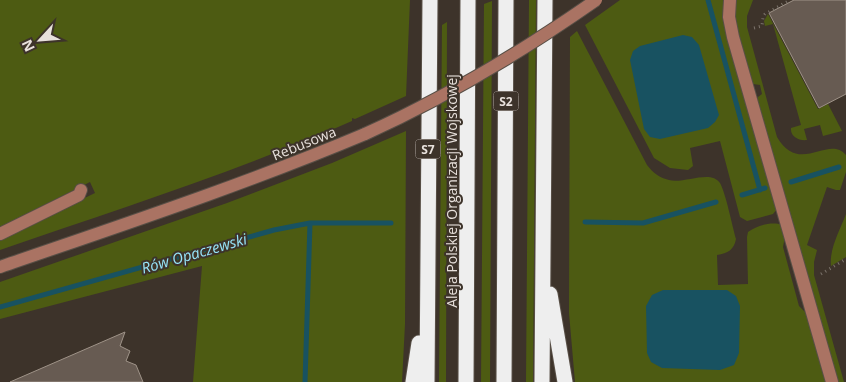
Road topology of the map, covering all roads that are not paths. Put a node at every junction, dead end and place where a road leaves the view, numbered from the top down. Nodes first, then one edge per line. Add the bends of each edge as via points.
1 (430, 0) edge
2 (468, 0) edge
3 (506, 0) edge
4 (545, 0) edge
5 (596, 0) edge
6 (730, 0) edge
7 (81, 190) dead end
8 (0, 234) edge
9 (544, 253) junction
10 (0, 267) edge
11 (426, 297) junction
12 (413, 382) edge
13 (426, 382) edge
14 (466, 382) edge
15 (504, 382) edge
16 (542, 382) edge
17 (565, 382) edge
18 (832, 382) edge

1 - 11 highway, S7
2 - 14 highway, Aleja Polskiej Organizacji Wojskowej
3 - 15 highway, S2
4 - 9 highway
5 - 10 street, Rebusowa, bridge via 496,66 438,99 365,134 223,189
6 - 18 street via 733,37
7 - 8 street via 79,195
9 - 16 highway
9 - 17 highway
11 - 12 highway, S7
11 - 13 highway

